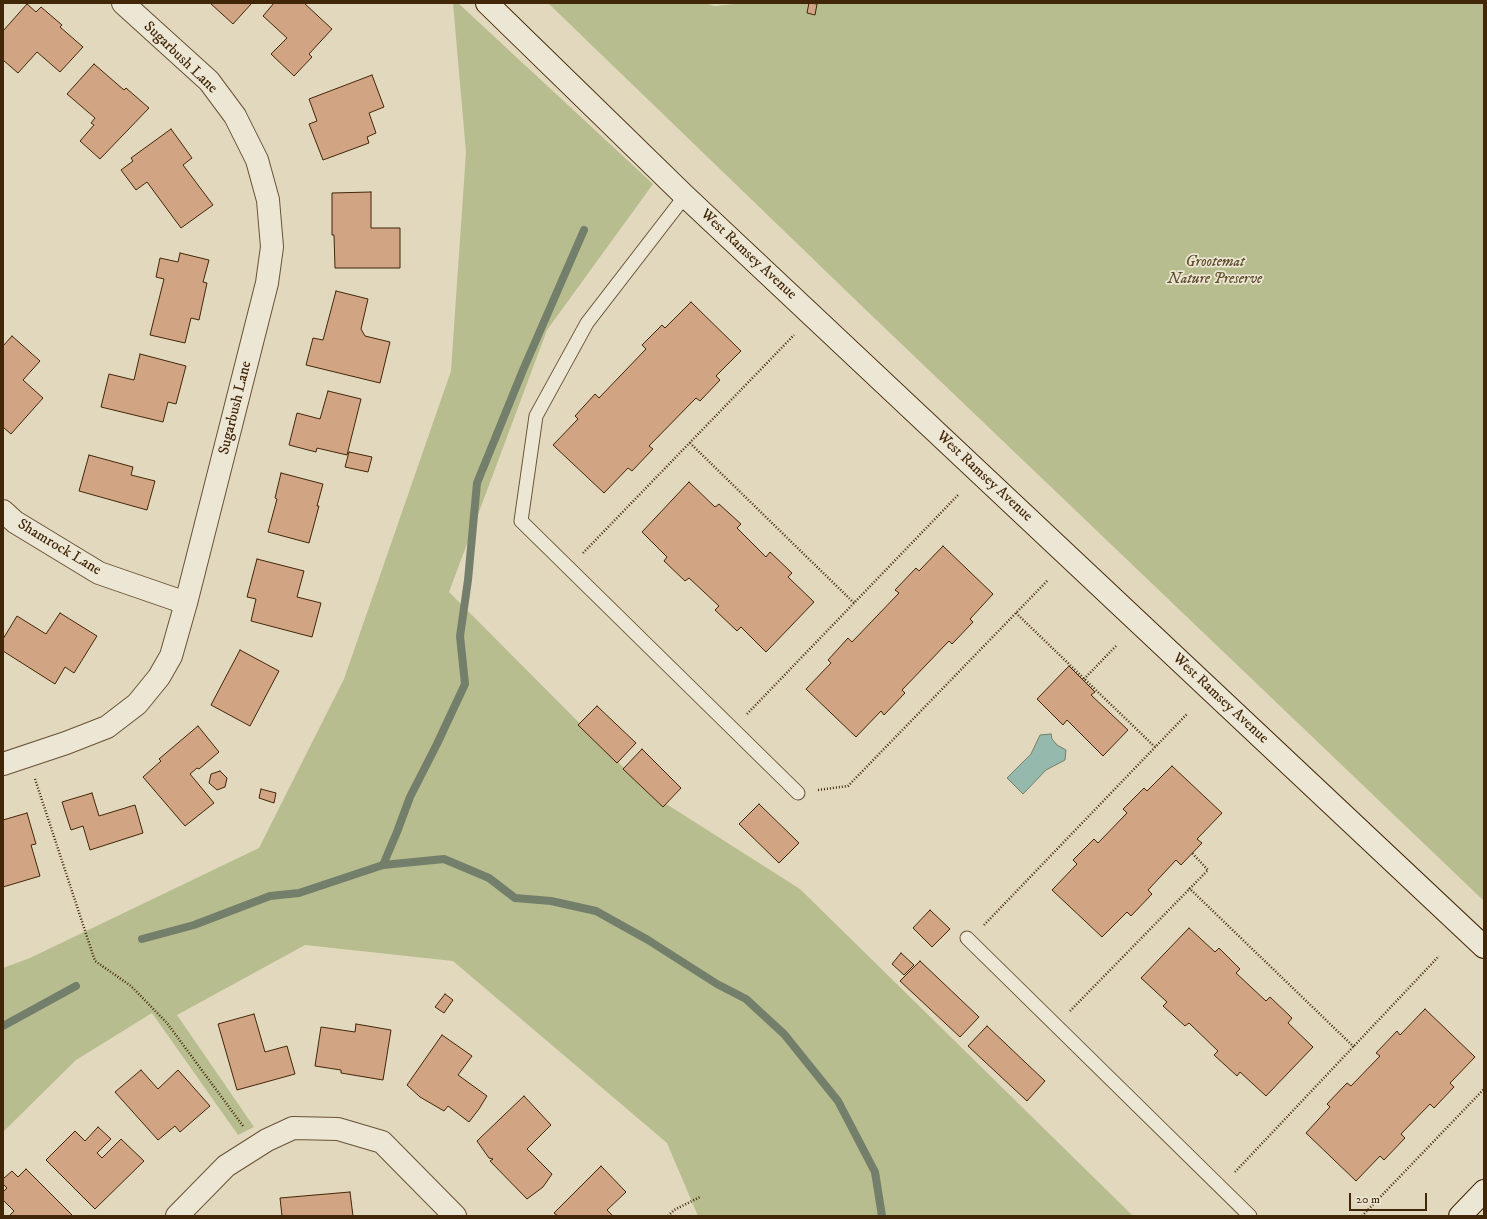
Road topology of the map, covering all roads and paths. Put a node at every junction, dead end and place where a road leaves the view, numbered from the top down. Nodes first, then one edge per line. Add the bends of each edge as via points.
1 (123, 3) edge
2 (487, 3) edge
3 (685, 196) junction
4 (794, 336) dead end
5 (690, 443) junction
6 (959, 494) dead end
7 (3, 511) edge
8 (568, 568) junction
9 (1048, 580) dead end
10 (186, 603) junction
11 (854, 603) junction
12 (1016, 613) junction
13 (1116, 646) dead end
14 (1084, 679) junction
15 (1187, 714) dead end
16 (733, 730) junction
17 (1155, 747) junction
18 (28, 756) junction
19 (3, 764) edge
20 (798, 793) joint
21 (1192, 853) dead end
22 (1189, 888) junction
23 (968, 939) joint
24 (1484, 947) edge
25 (1439, 956) dead end
26 (1056, 1025) junction
27 (1354, 1047) junction
28 (1484, 1089) edge
29 (256, 1147) junction
30 (1221, 1187) junction
31 (1484, 1191) edge
32 (700, 1197) dead end
33 (177, 1216) edge
34 (455, 1216) edge
35 (668, 1216) edge
36 (1250, 1216) edge
37 (1362, 1216) edge
38 (1460, 1216) edge

1 - 10 street, Sugarbush Lane via 209,81 235,116 257,160 268,200 272,247 267,283
2 - 3 street, West Ramsey Avenue
3 - 8 lane via 587,323 536,416 521,521
3 - 24 street, West Ramsey Avenue
4 - 5 path
5 - 8 path
5 - 11 path
6 - 11 path
7 - 10 street, Shamrock Lane via 16,522 98,573
8 - 16 lane
9 - 12 path
10 - 18 street, Sugarbush Lane via 171,656 159,677 137,704 107,727
11 - 16 path
12 - 14 path
12 - 20 path via 848,786
13 - 14 path
14 - 17 path
15 - 17 path
16 - 20 lane
17 - 23 path
18 - 19 street, Sugarbush Lane
18 - 29 path via 95,961 131,986 167,1023
21 - 22 path via 1208,870
22 - 26 path
22 - 27 path
23 - 26 lane
25 - 27 path
26 - 30 lane
27 - 30 path
28 - 37 path
29 - 33 street via 226,1166
29 - 34 street via 293,1128 338,1129 382,1142
30 - 36 lane
31 - 38 street
32 - 35 path via 674,1210

